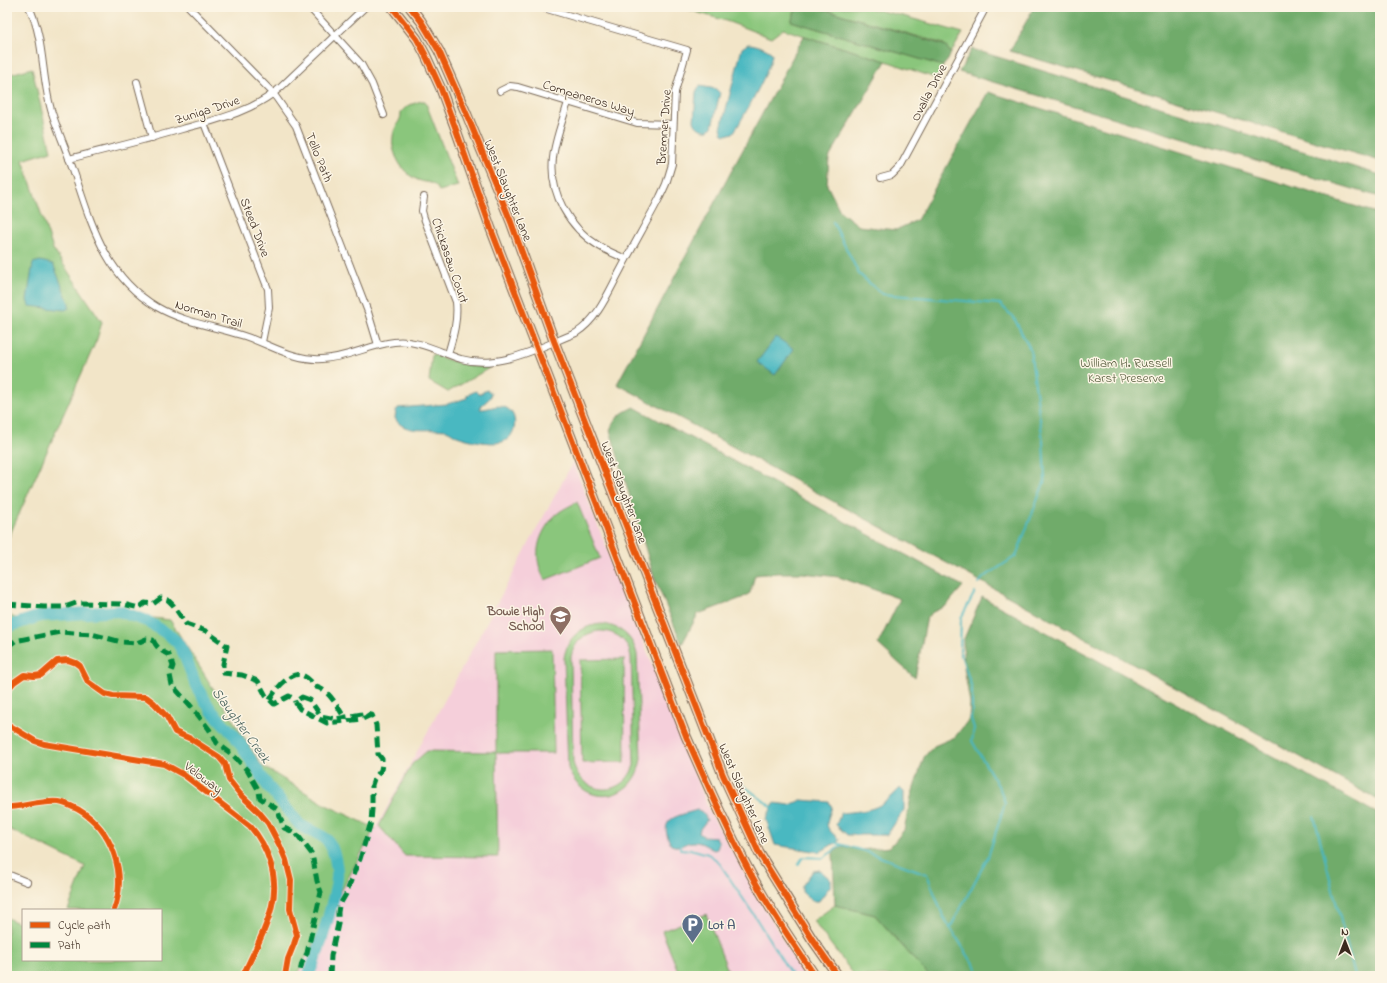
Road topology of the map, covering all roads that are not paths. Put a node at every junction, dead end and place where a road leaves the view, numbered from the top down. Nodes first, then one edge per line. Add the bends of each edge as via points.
1 (28, 7) edge
2 (189, 7) edge
3 (309, 7) edge
4 (365, 7) edge
5 (392, 7) edge
6 (410, 7) edge
7 (540, 7) edge
8 (986, 7) edge
9 (336, 35) junction
10 (137, 82) dead end
11 (500, 90) dead end
12 (273, 93) junction
13 (568, 102) junction
14 (384, 115) dead end
15 (467, 115) junction
16 (453, 120) junction
17 (204, 123) junction
18 (673, 124) junction
19 (152, 138) junction
20 (69, 159) junction
21 (881, 178) dead end
22 (424, 197) dead end
23 (626, 259) junction
24 (262, 342) junction
25 (554, 342) junction
26 (378, 346) junction
27 (538, 348) junction
28 (448, 354) junction
29 (723, 775) junction
30 (706, 782) junction
31 (7, 874) edge
32 (27, 882) dead end
33 (815, 976) edge
34 (838, 976) edge

1 - 20 street, Norman Trail via 38,36 51,111
2 - 12 street, Tello Path
3 - 9 street
4 - 9 street, Zuniga Drive
5 - 16 main road, West Slaughter Lane via 417,39
6 - 15 main road, West Slaughter Lane via 439,50
7 - 18 street, Bremner Drive via 687,50 675,92
8 - 21 street, Ovalla Drive via 900,167 892,175
9 - 12 street, Zuniga Drive
9 - 14 street via 365,70
10 - 19 street
11 - 13 street, Companeros Way via 510,86 518,87
12 - 17 street, Zuniga Drive via 247,108
12 - 26 street, Tello Path via 302,139 368,312
13 - 18 street, Companeros Way via 637,123
13 - 23 street via 553,159 558,196 568,217 584,235 599,246
15 - 16 main road
15 - 25 main road, West Slaughter Lane via 511,222
16 - 27 main road, West Slaughter Lane via 491,229
17 - 19 street, Zuniga Drive
17 - 24 street, Steed Drive via 268,289 269,308
18 - 23 street, Bremner Drive via 673,152 669,175 660,197
19 - 20 street, Zuniga Drive
20 - 24 street, Norman Trail via 100,245 133,289 177,317
22 - 28 street, Chickasaw Court via 424,218 456,302 456,325
23 - 25 street, Bremner Drive via 585,328
24 - 26 street, Norman Trail via 300,357 315,359 333,358
25 - 27 street, Norman Trail
25 - 29 main road, West Slaughter Lane
26 - 28 street, Norman Trail via 401,342 415,343
27 - 28 street, Norman Trail via 505,360 480,362
27 - 30 main road, West Slaughter Lane via 686,736
29 - 30 main road
29 - 34 main road, West Slaughter Lane via 759,853
30 - 33 main road, West Slaughter Lane via 745,864 782,928
31 - 32 street

